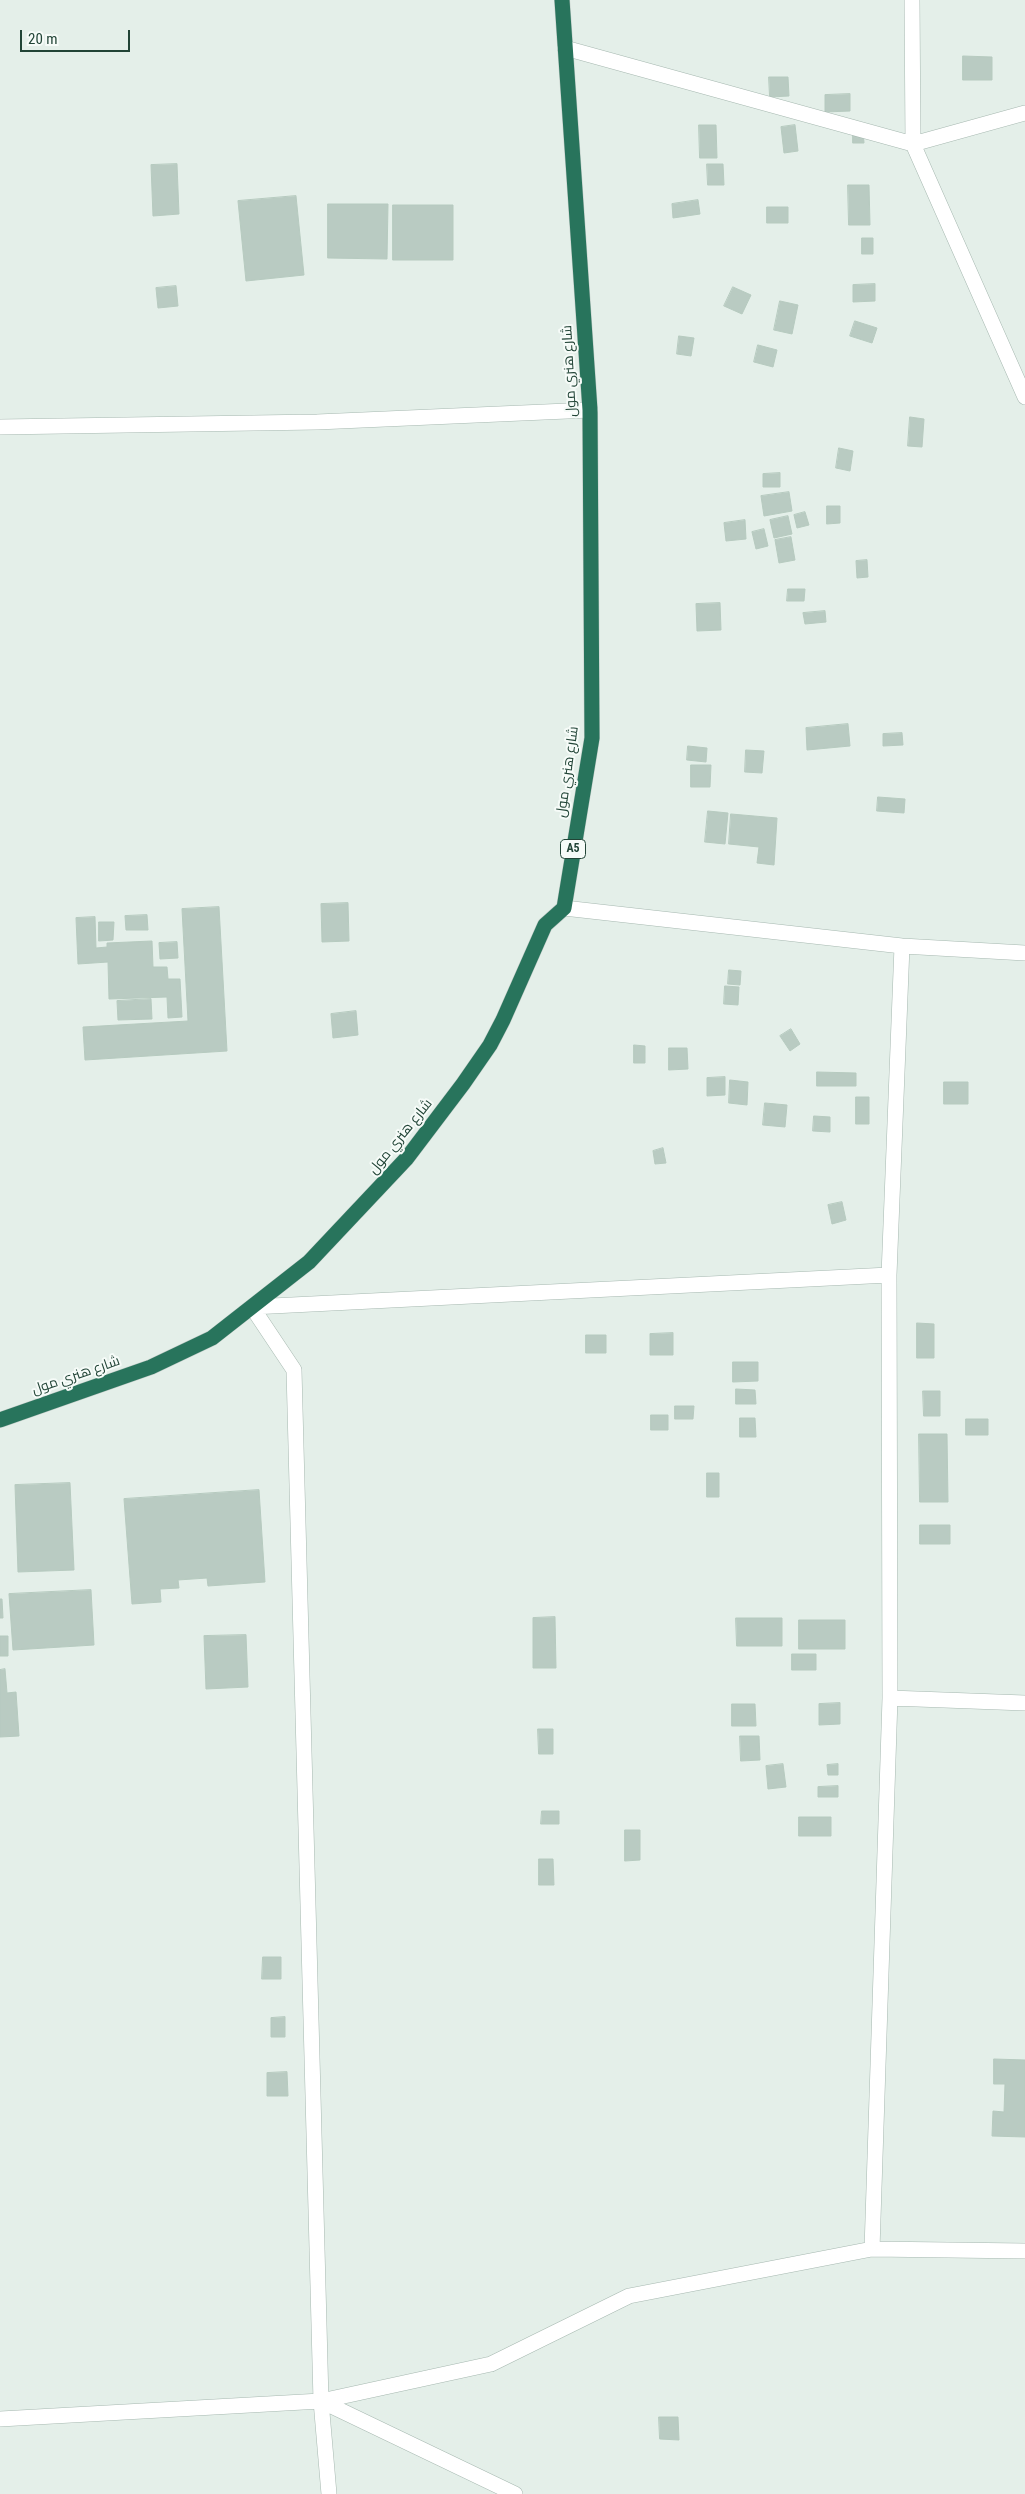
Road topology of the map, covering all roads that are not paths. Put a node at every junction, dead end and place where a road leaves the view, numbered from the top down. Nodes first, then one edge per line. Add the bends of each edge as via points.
1 (562, 0) edge
2 (912, 0) edge
3 (565, 48) junction
4 (1025, 113) edge
5 (913, 144) junction
6 (1025, 398) edge
7 (590, 410) junction
8 (0, 427) edge
9 (564, 908) junction
10 (902, 946) junction
11 (1025, 953) edge
12 (889, 1275) junction
13 (252, 1307) junction
14 (0, 1420) edge
15 (890, 1698) junction
16 (1025, 1703) edge
17 (872, 2249) junction
18 (1025, 2251) edge
19 (320, 2401) junction
20 (0, 2420) edge
21 (329, 2494) edge
22 (515, 2494) edge

1 - 3 highway, شارع هنري مول / A5
2 - 5 street
3 - 5 street
3 - 7 highway, شارع هنري مول / A5
4 - 5 street
5 - 6 street
7 - 8 street via 317,422
7 - 9 highway, شارع هنري مول / A5 via 592,738
9 - 10 street
9 - 13 highway, شارع هنري مول via 545,925 529,966 490,1045 407,1158 309,1262
10 - 11 street
10 - 12 street
12 - 13 street
12 - 15 street
13 - 14 highway, شارع هنري مول via 212,1338 151,1367
13 - 19 street via 294,1370
15 - 16 street
15 - 17 street
17 - 18 street
17 - 19 street via 629,2296 491,2364
19 - 20 street
19 - 21 street
19 - 22 street

